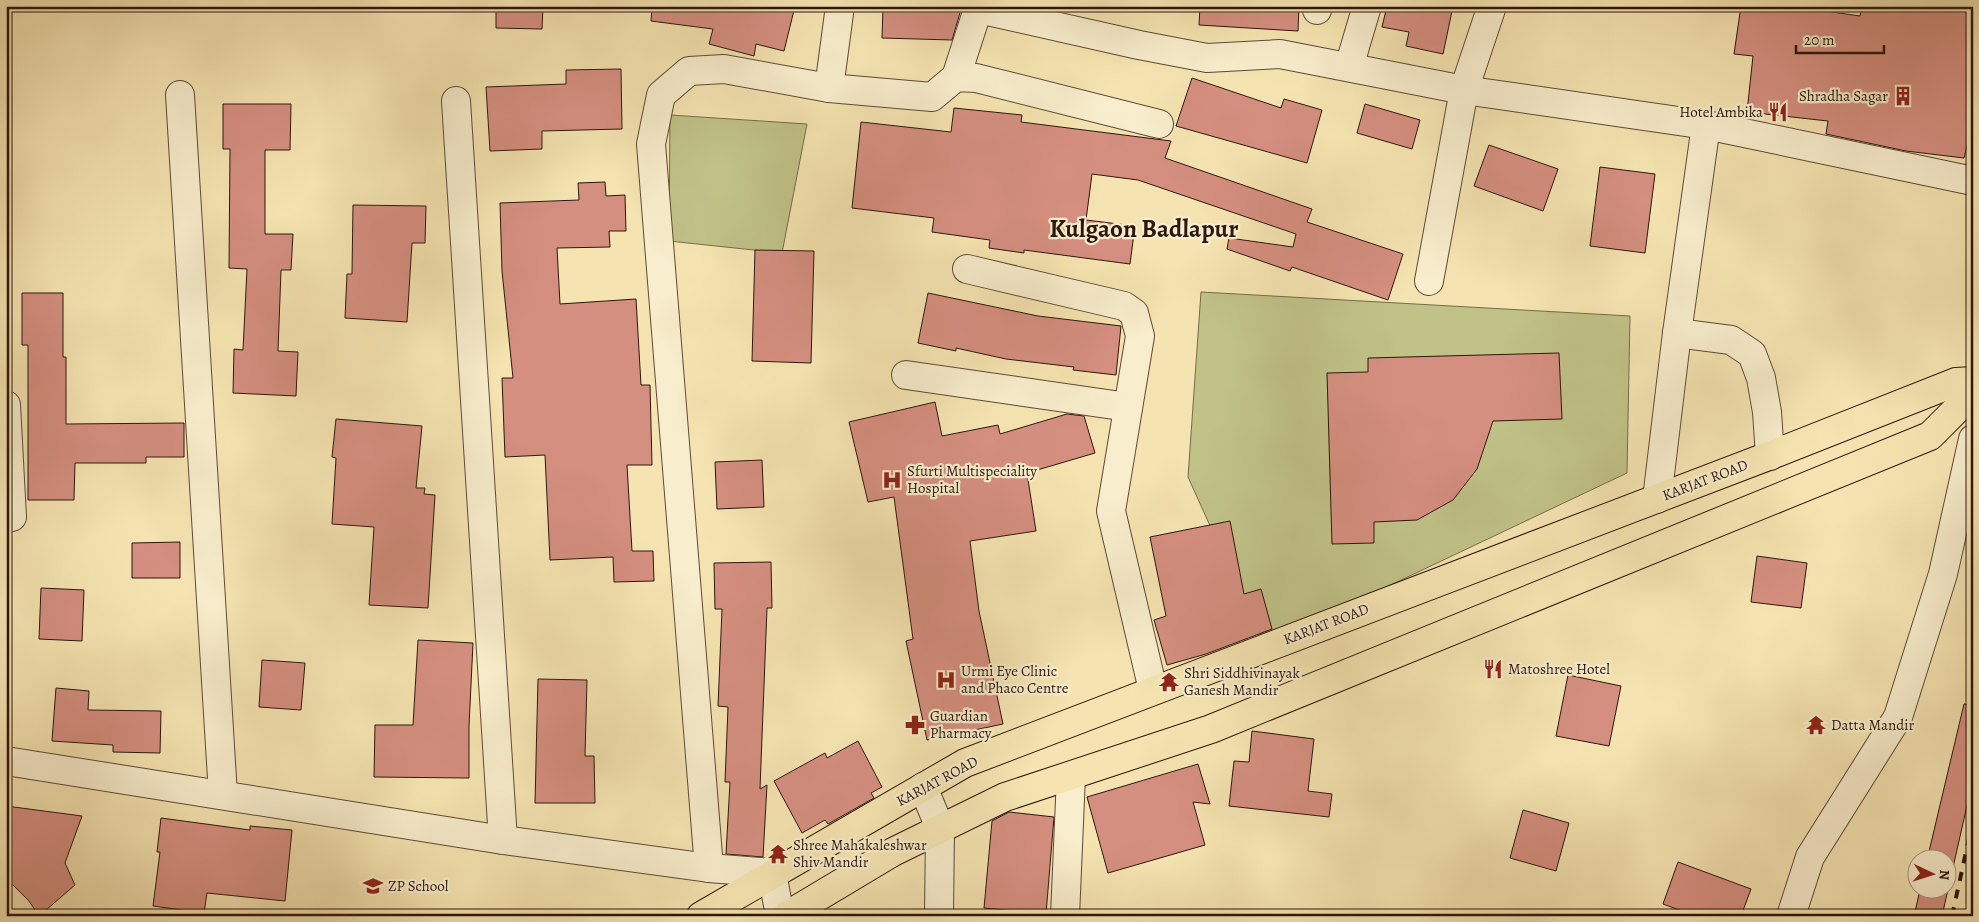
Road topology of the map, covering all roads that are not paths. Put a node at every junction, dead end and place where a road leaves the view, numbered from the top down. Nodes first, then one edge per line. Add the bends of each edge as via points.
1 (840, 6) edge
2 (1367, 6) edge
3 (1492, 6) edge
4 (979, 8) edge
5 (1349, 67) junction
6 (956, 77) junction
7 (830, 88) junction
8 (1464, 90) junction
9 (180, 95) dead end
10 (456, 101) dead end
11 (1159, 124) dead end
12 (1706, 126) junction
13 (1973, 182) edge
14 (967, 269) dead end
15 (1429, 281) dead end
16 (1677, 333) junction
17 (906, 375) dead end
18 (1973, 381) edge
19 (1973, 394) edge
20 (6, 405) edge
21 (1128, 407) junction
22 (1973, 439) edge
23 (1770, 456) junction
24 (1657, 499) junction
25 (6, 517) edge
26 (1154, 690) junction
27 (6, 761) edge
28 (1071, 776) junction
29 (923, 787) junction
30 (223, 795) junction
31 (940, 828) junction
32 (503, 840) junction
33 (709, 868) junction
34 (772, 873) junction
35 (701, 916) edge
36 (780, 916) edge
37 (786, 916) edge
38 (939, 916) edge
39 (1065, 916) edge
40 (1791, 916) edge

1 - 7 street
2 - 5 street
3 - 8 street
4 - 5 street via 1207,58 1280,54
4 - 6 street
5 - 8 street
6 - 7 street via 932,98
6 - 11 street via 976,78
7 - 33 street via 724,69 689,71 661,96 651,144
8 - 12 street
8 - 15 street
9 - 30 street
10 - 32 street
12 - 13 street
12 - 16 street
14 - 21 street via 1124,306 1134,313 1140,336
16 - 23 street via 1731,340 1752,354 1761,378
16 - 24 street
17 - 21 street
18 - 23 main road, KARJAT ROAD via 1956,382
19 - 28 main road via 1930,436 1211,729
20 - 25 street via 12,517
21 - 26 street via 1111,511
22 - 40 street via 1943,574 1898,717 1810,857
23 - 24 main road, KARJAT ROAD
24 - 26 main road, KARJAT ROAD
26 - 29 main road, KARJAT ROAD via 965,763
27 - 30 street
28 - 31 main road via 1005,797
28 - 39 street
29 - 31 street
29 - 34 main road, KARJAT ROAD
30 - 32 street
31 - 37 main road
31 - 38 street
32 - 33 street
33 - 34 street
34 - 35 main road, KARJAT ROAD
34 - 36 street

